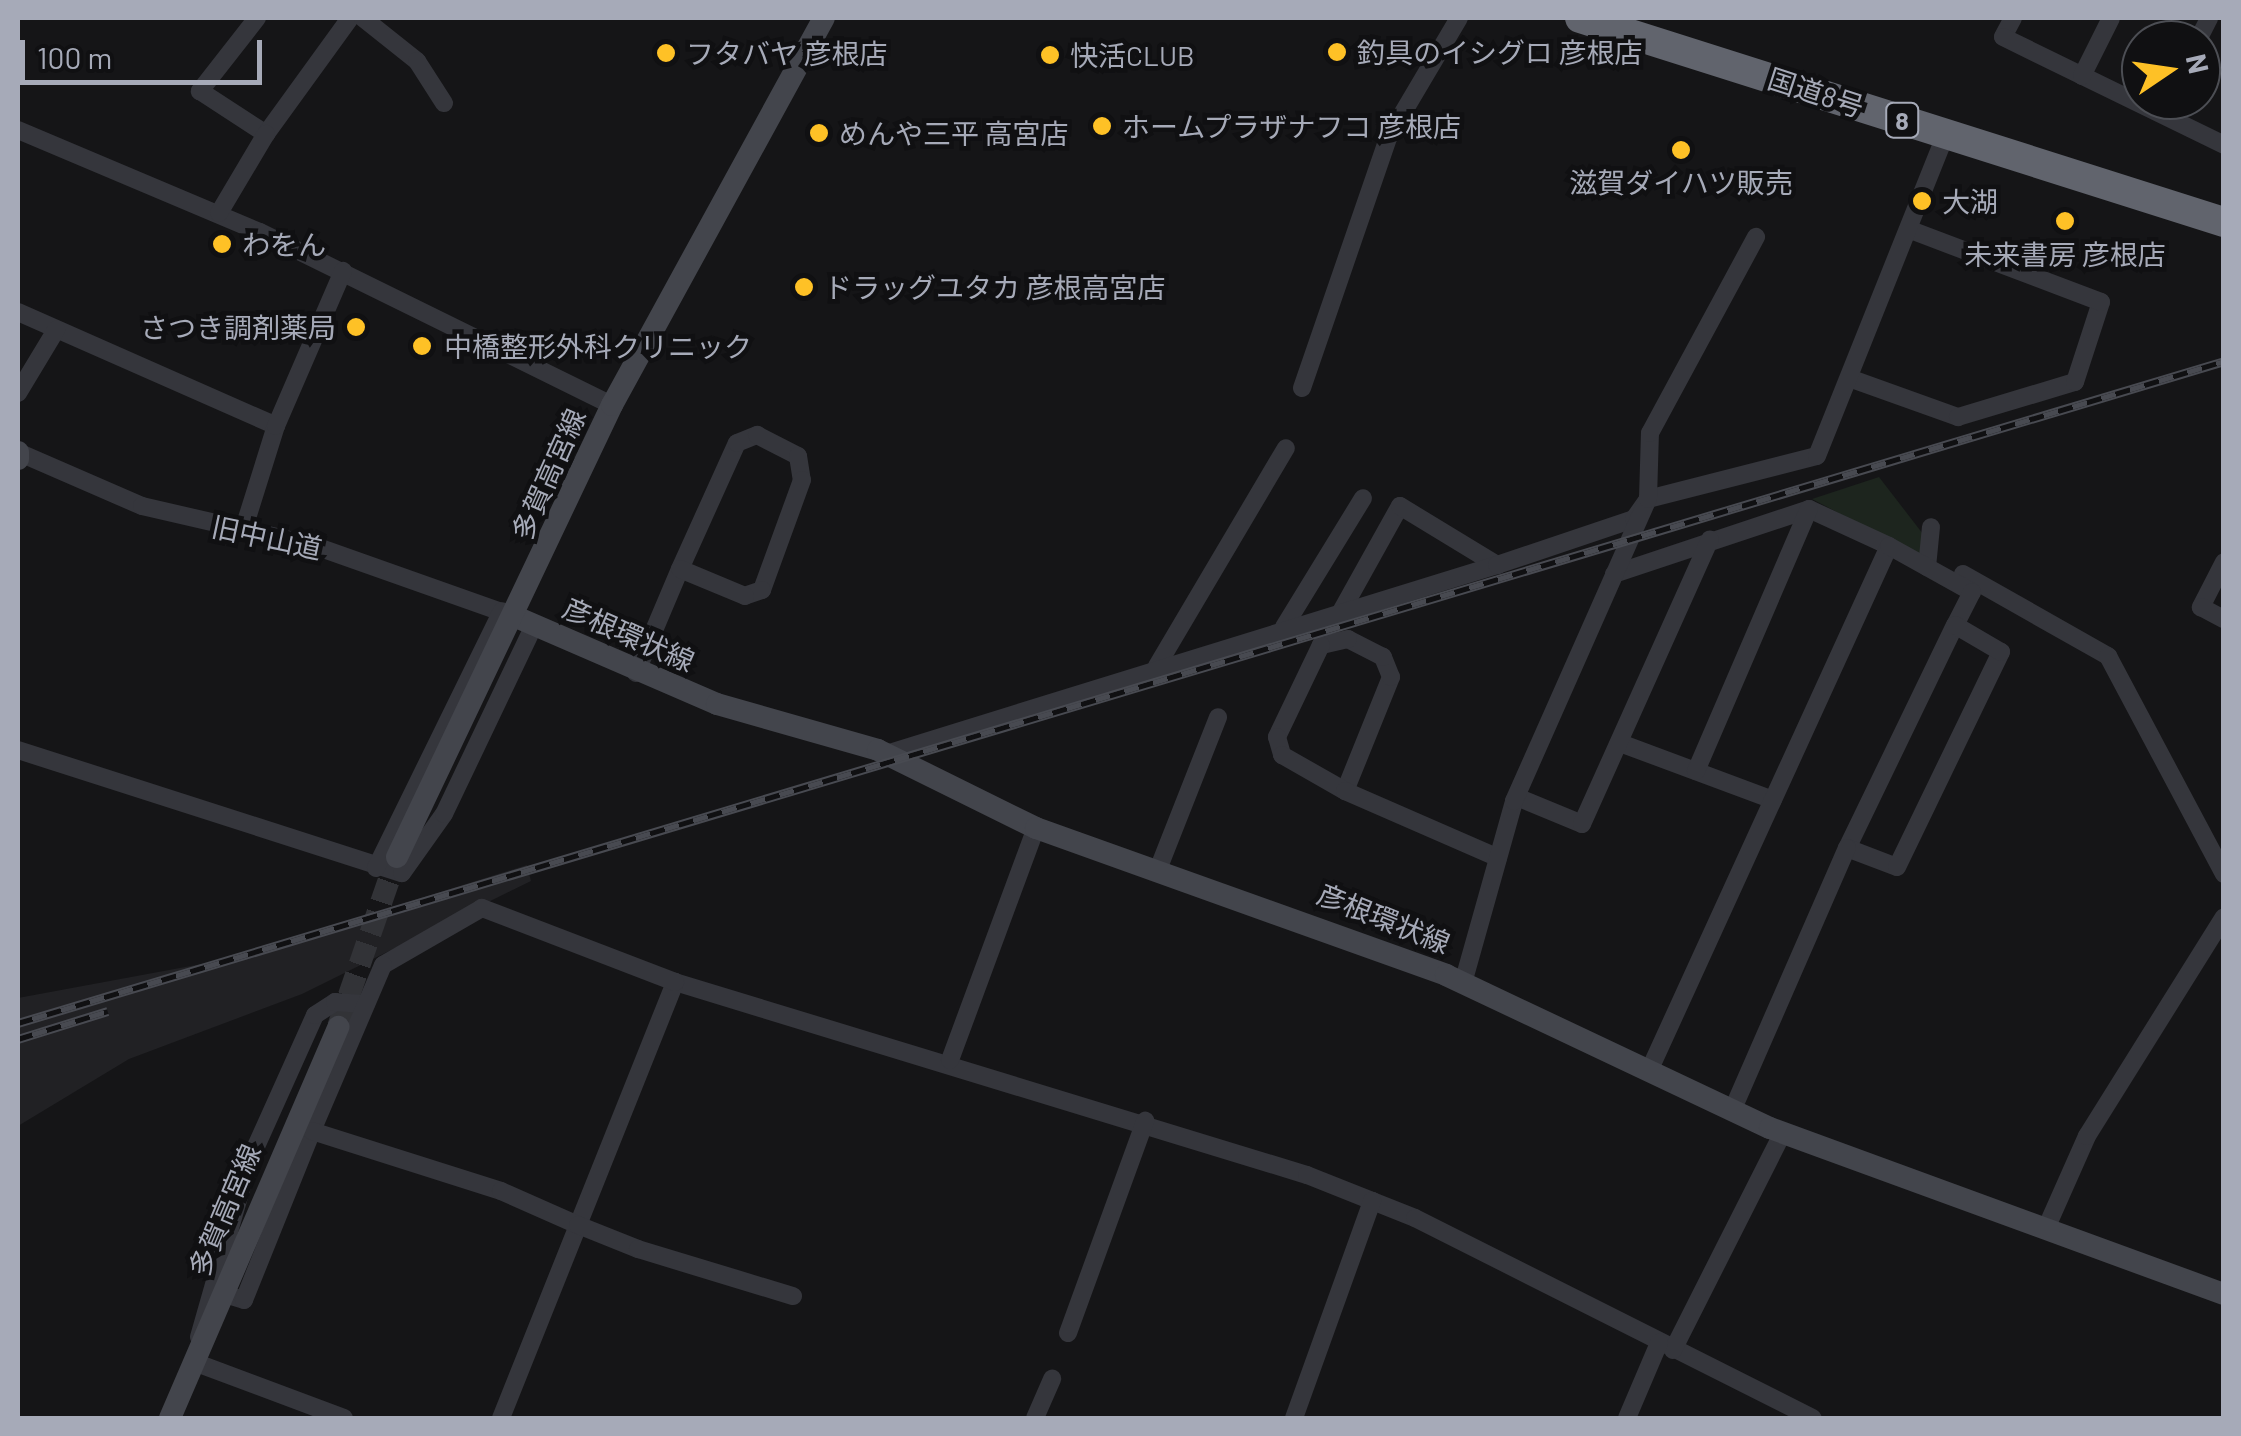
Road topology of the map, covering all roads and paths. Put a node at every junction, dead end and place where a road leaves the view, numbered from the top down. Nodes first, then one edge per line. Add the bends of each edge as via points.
1 (257, 18) edge
2 (350, 18) edge
3 (363, 18) edge
4 (824, 18) edge
5 (1459, 18) edge
6 (1580, 18) edge
7 (2013, 18) edge
8 (2110, 18) edge
9 (2082, 76) junction
10 (2121, 91) edge
11 (444, 104) dead end
12 (2184, 120) edge
13 (18, 130) edge
14 (266, 134) junction
15 (1946, 134) junction
16 (2224, 145) edge
17 (219, 213) junction
18 (2224, 222) edge
19 (1908, 229) junction
20 (1756, 238) dead end
21 (343, 270) junction
22 (18, 312) edge
23 (56, 330) junction
24 (1849, 378) junction
25 (1302, 388) dead end
26 (18, 393) edge
27 (612, 405) junction
28 (276, 426) junction
29 (1286, 448) dead end
30 (18, 455) edge
31 (1363, 498) dead end
32 (1648, 499) junction
33 (1809, 509) junction
34 (1931, 527) dead end
35 (243, 532) junction
36 (1710, 539) junction
37 (1889, 546) junction
38 (1930, 562) junction
39 (2224, 562) edge
40 (1497, 565) junction
41 (680, 569) junction
42 (1614, 574) junction
43 (1342, 610) junction
44 (517, 618) junction
45 (2224, 619) edge
46 (1955, 625) junction
47 (1284, 626) junction
48 (1157, 666) junction
49 (636, 672) junction
50 (1218, 717) dead end
51 (1620, 743) junction
52 (18, 750) edge
53 (886, 754) junction
54 (1696, 771) junction
55 (1346, 791) junction
56 (1520, 798) junction
57 (1773, 800) junction
58 (1036, 828) junction
59 (1847, 848) junction
60 (397, 857) tunnel mouth
61 (1498, 858) junction
62 (1159, 867) junction
63 (376, 868) junction
64 (2224, 874) edge
65 (2220, 928) edge
66 (675, 982) junction
67 (1463, 983) junction
68 (366, 1004) junction
69 (338, 1026) tunnel mouth
70 (950, 1060) junction
71 (1649, 1071) junction
72 (1732, 1111) junction
73 (1145, 1121) junction
74 (312, 1131) junction
75 (1783, 1132) junction
76 (1372, 1200) junction
77 (2048, 1224) junction
78 (578, 1225) junction
79 (221, 1293) junction
80 (2224, 1294) edge
81 (793, 1296) dead end
82 (1068, 1334) dead end
83 (1666, 1346) junction
84 (196, 1355) junction
85 (1052, 1379) dead end
86 (170, 1418) edge
87 (344, 1418) edge
88 (501, 1418) edge
89 (1036, 1418) edge
90 (1294, 1418) edge
91 (1628, 1418) edge
92 (1812, 1418) edge

1 - 14 street via 200,91
2 - 14 street
3 - 11 street via 417,61
4 - 27 main road, 多賀高宮線
5 - 25 street via 1388,138
6 - 15 highway, 国道8号 / 8
7 - 9 street via 2004,38
8 - 9 street
9 - 10 street
12 - 16 street
13 - 17 street
14 - 17 street
15 - 18 highway, 国道8号 / 8
15 - 19 street
17 - 21 street
19 - 24 street
19 - 24 street via 2101,302 2075,382 1958,416
20 - 32 street via 1650,433
21 - 27 street
21 - 28 street
22 - 23 street
23 - 26 street
23 - 28 street
24 - 32 street via 1817,456
27 - 44 main road, 多賀高宮線
28 - 35 street
29 - 48 street
30 - 35 street, 旧中山道 via 142,506
31 - 47 street
32 - 40 street via 1634,519
32 - 42 street
33 - 36 street
33 - 37 street
33 - 54 street
34 - 38 street
35 - 44 street, 旧中山道 via 369,562
36 - 42 street
36 - 51 street
37 - 38 street
37 - 57 street
38 - 46 street via 1972,592
38 - 64 street via 2101,648
39 - 45 street via 2201,607
40 - 43 street
40 - 43 street via 1400,506
41 - 41 street via 737,443 757,435 798,456 802,480 762,590 745,596
41 - 49 street
42 - 56 street
43 - 47 street
44 - 49 main road, 彦根環状線
44 - 60 main road, 多賀高宮線
44 - 63 street
44 - 63 street via 444,814 402,873
46 - 59 street
46 - 59 street via 2001,652 1897,868
47 - 48 street
48 - 53 street
49 - 53 main road, 彦根環状線
50 - 62 street
51 - 54 street
51 - 56 street via 1582,824
52 - 63 street
53 - 58 main road, 彦根環状線
54 - 57 street
55 - 55 street via 1282,756 1276,737 1322,644 1348,638 1383,657 1390,676
55 - 61 street
56 - 61 street
57 - 71 street
58 - 62 main road, 彦根環状線
58 - 70 street
59 - 72 street
61 - 67 street
62 - 67 main road, 彦根環状線
65 - 77 street via 2087,1136
66 - 68 street via 482,908 393,955
66 - 70 street
66 - 78 street
67 - 71 main road, 彦根環状線
68 - 74 street
68 - 84 street via 334,1002 315,1014 249,1162
69 - 79 main road, 多賀高宮線
70 - 73 street
71 - 72 main road, 彦根環状線
72 - 75 main road, 彦根環状線
73 - 76 street
73 - 82 street
74 - 78 street
74 - 79 street via 244,1300
75 - 77 main road, 彦根環状線
75 - 83 street
76 - 83 street
76 - 90 street
77 - 80 main road, 彦根環状線
78 - 81 street
78 - 88 street
79 - 84 main road, 多賀高宮線
83 - 91 street
83 - 92 street
84 - 86 main road, 多賀高宮線
84 - 87 street
85 - 89 street

